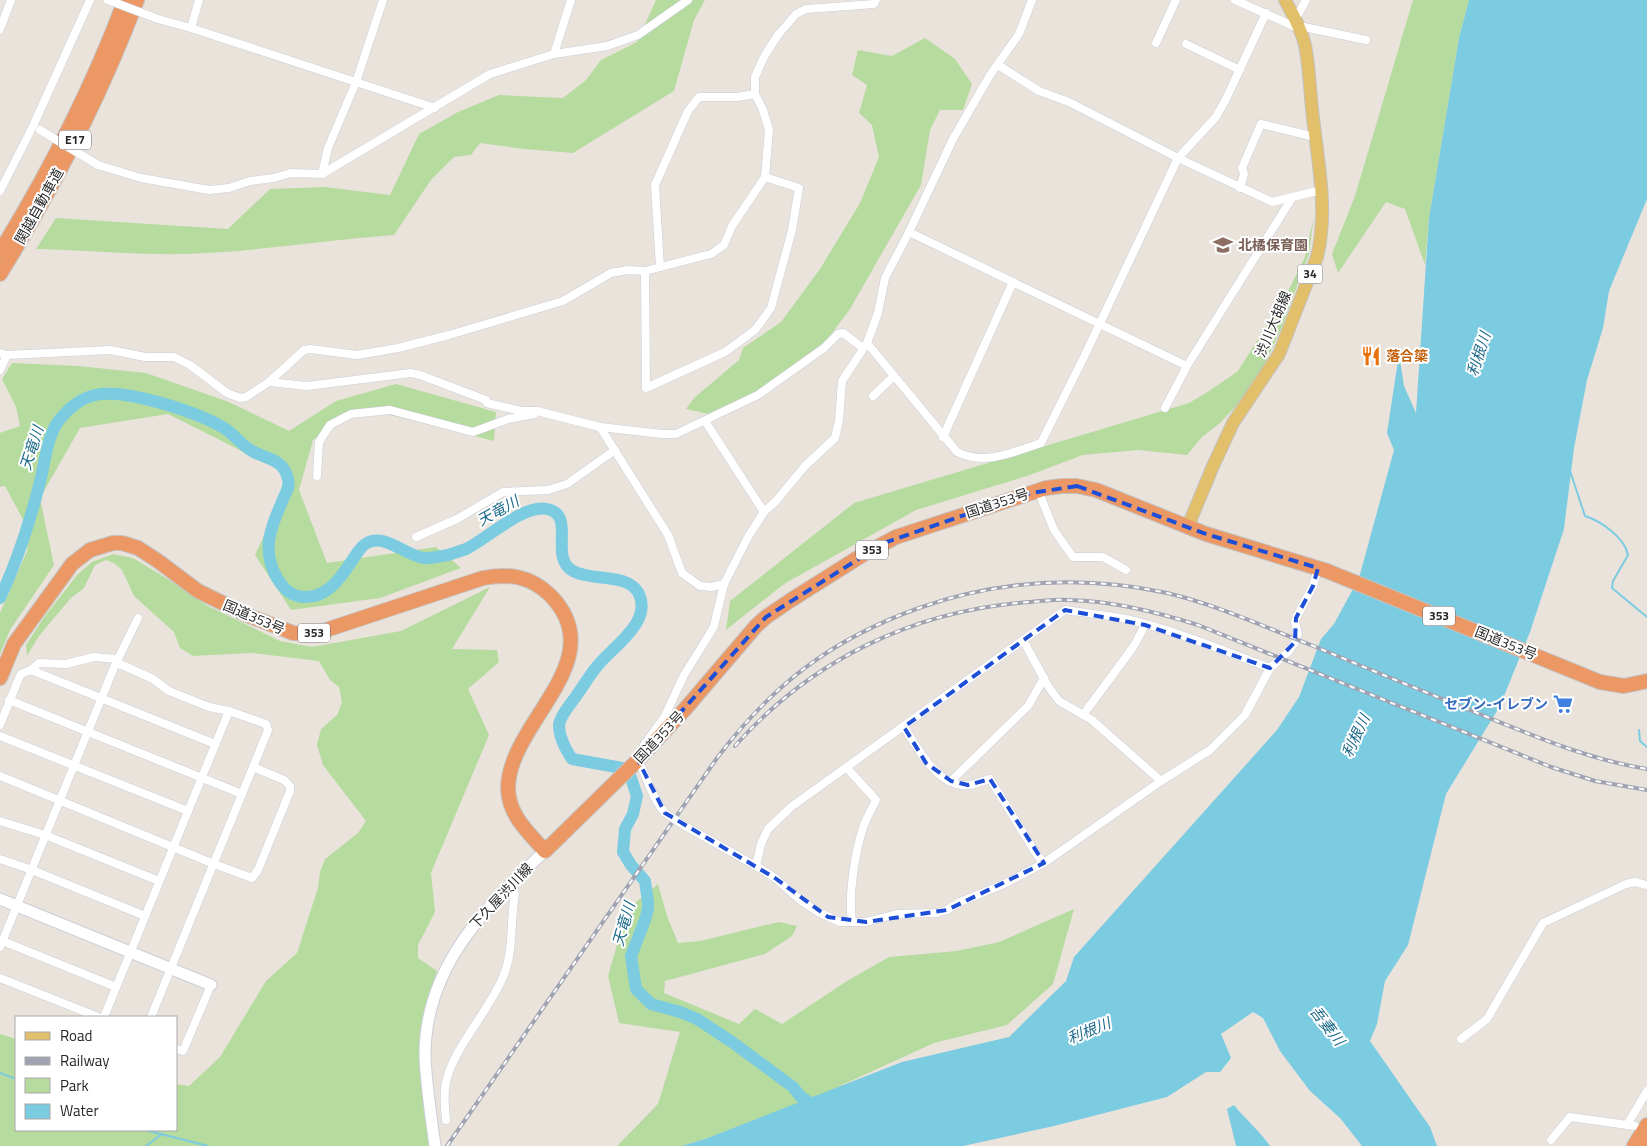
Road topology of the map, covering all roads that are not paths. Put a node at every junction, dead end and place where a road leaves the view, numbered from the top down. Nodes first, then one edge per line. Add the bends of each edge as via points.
1 (11, 0) edge
2 (90, 0) edge
3 (108, 0) edge
4 (125, 0) edge
5 (137, 0) edge
6 (199, 0) edge
7 (383, 0) edge
8 (571, 0) edge
9 (688, 0) edge
10 (876, 0) edge
11 (1032, 0) edge
12 (1176, 0) edge
13 (1235, 0) edge
14 (1285, 0) edge
15 (1306, 0) edge
16 (1266, 14) junction
17 (1298, 24) junction
18 (191, 28) junction
19 (0, 29) edge
20 (1366, 40) dead end
21 (1156, 43) dead end
22 (1186, 44) dead end
23 (554, 54) junction
24 (998, 65) junction
25 (1240, 70) junction
26 (356, 82) junction
27 (754, 94) junction
28 (435, 108) junction
29 (37, 128) junction
30 (1315, 137) junction
31 (1178, 158) junction
32 (322, 174) junction
33 (765, 178) junction
34 (1240, 188) junction
35 (1321, 190) junction
36 (0, 191) edge
37 (1292, 198) junction
38 (909, 232) junction
39 (0, 252) edge
40 (660, 266) junction
41 (645, 271) junction
42 (0, 274) edge
43 (1013, 282) junction
44 (1100, 324) junction
45 (865, 346) junction
46 (4, 354) edge
47 (1187, 366) junction
48 (0, 370) edge
49 (894, 376) junction
50 (269, 382) junction
51 (873, 396) dead end
52 (1165, 408) dead end
53 (544, 412) junction
54 (705, 421) junction
55 (600, 426) junction
56 (943, 437) junction
57 (615, 450) junction
58 (317, 476) dead end
59 (1038, 490) junction
60 (764, 512) junction
61 (1188, 526) junction
62 (416, 537) dead end
63 (1322, 569) junction
64 (1126, 570) dead end
65 (724, 584) junction
66 (138, 618) dead end
67 (1145, 625) junction
68 (1023, 640) junction
69 (1270, 668) junction
70 (31, 670) junction
71 (0, 678) edge
72 (1044, 678) junction
73 (1647, 681) edge
74 (101, 698) junction
75 (9, 700) junction
76 (229, 711) junction
77 (1083, 715) junction
78 (0, 725) edge
79 (904, 727) junction
80 (87, 732) junction
81 (0, 736) edge
82 (215, 744) junction
83 (635, 763) junction
84 (74, 766) junction
85 (254, 767) junction
86 (847, 768) junction
87 (0, 776) edge
88 (202, 777) junction
89 (951, 781) junction
90 (1161, 781) junction
91 (242, 794) junction
92 (60, 800) junction
93 (188, 811) junction
94 (0, 821) edge
95 (45, 835) junction
96 (173, 846) junction
97 (545, 851) junction
98 (0, 859) edge
99 (1044, 863) junction
100 (214, 864) junction
101 (756, 866) junction
102 (32, 870) junction
103 (159, 881) junction
104 (508, 885) junction
105 (1647, 885) edge
106 (0, 899) edge
107 (17, 905) junction
108 (145, 916) junction
109 (852, 922) junction
110 (1, 943) edge
111 (130, 951) junction
112 (172, 968) junction
113 (0, 978) edge
114 (211, 985) joint
115 (116, 987) junction
116 (95, 1016) edge
117 (104, 1016) edge
118 (151, 1016) edge
119 (1460, 1039) dead end
120 (178, 1050) edge
121 (1647, 1091) edge
122 (446, 1120) dead end
123 (1636, 1125) edge
124 (1550, 1140) dead end
125 (435, 1146) edge
126 (1634, 1146) edge

1 - 19 street
2 - 29 street
3 - 18 street, bridge
4 - 39 highway, 関越自動車道 / E17 via 75,115
5 - 42 highway, 関越自動車道 / E17 via 84,123
6 - 18 street
7 - 26 street
8 - 23 street
9 - 23 street via 638,35 607,46
10 - 27 street via 874,4 806,9 796,14 765,55 755,77
11 - 24 street via 1019,34
12 - 21 street
13 - 16 street
14 - 17 main road, 渋川大胡線 / 34
15 - 17 street
16 - 17 street
16 - 25 street
17 - 20 street
17 - 30 main road, 渋川大胡線 / 34 via 1305,46
18 - 26 street
22 - 25 street
23 - 28 street via 490,74
24 - 31 street via 1039,91 1070,102
24 - 38 street via 953,139
25 - 31 street via 1216,117
26 - 28 street
26 - 32 street via 328,148
27 - 33 street via 769,130
27 - 40 street via 699,97 688,111 655,184
28 - 32 street
29 - 32 street, bridge via 98,165 141,178 209,190 291,173
29 - 36 street
30 - 34 street via 1261,124 1242,168 1244,174
30 - 35 main road, 渋川大胡線 / 34
31 - 34 street
31 - 44 street
33 - 40 street via 732,226 724,245 711,254
33 - 41 street via 799,188 792,230 771,308 755,330 725,352 646,388
34 - 37 street via 1272,202
35 - 37 street
35 - 61 main road, 渋川大胡線 / 34 via 1321,241 1288,332 1274,362 1238,414 1224,441
37 - 47 street
38 - 43 street
38 - 45 street via 885,278 878,313
40 - 41 street
41 - 50 street via 611,273 563,301 398,348 357,355 304,350
43 - 44 street
43 - 56 street
44 - 47 street
44 - 56 street via 1041,443 997,458 976,458 957,452
45 - 49 street
45 - 54 street via 843,333 838,334 824,348 758,395
45 - 60 street via 842,380 840,421 835,438
46 - 48 street
46 - 50 street via 111,350 145,357 174,357 190,364 227,393 240,398
47 - 52 street
49 - 51 street
49 - 56 street
50 - 53 street via 307,386 411,373 487,403 521,411
53 - 55 street
53 - 58 street via 508,419 473,432 390,410 351,414 330,425 319,442
54 - 55 street via 676,434
54 - 60 street
55 - 57 street
57 - 62 street via 567,484 548,490 503,492 457,519
57 - 65 street via 668,535 682,573 700,586
59 - 61 highway, 国道353号 / 353 via 1062,486 1096,490
59 - 64 street via 1054,530 1073,557 1103,557
59 - 83 highway, 国道353号 / 353 via 884,542 766,617
60 - 65 street
61 - 63 highway, 国道353号 / 353
63 - 69 street via 1295,622 1298,633 1295,642
63 - 73 highway, 国道353号 / 353 via 1600,682 1624,686
65 - 83 street via 714,626 684,675 665,716
66 - 70 street via 118,659 94,656 66,664 39,663
67 - 68 street via 1066,610
67 - 69 street
67 - 77 street via 1134,646
68 - 72 street
68 - 79 street
69 - 90 street via 1249,709 1237,723 1210,750
70 - 74 street
70 - 75 street via 21,674
71 - 97 highway, 国道353号 / 353 via 14,644 72,564 90,550 105,544 122,543 138,548 208,597 301,634 320,632 483,578 504,575 525,578 551,596 566,616 570,631 571,646 566,668 514,760 508,786 518,821
72 - 77 street via 1059,701
72 - 89 street via 1028,706
74 - 76 street via 114,668 120,664 153,679 169,691
74 - 80 street
74 - 82 street
75 - 78 street
75 - 80 street
76 - 82 street
76 - 85 street via 267,726
77 - 90 street
79 - 86 street
79 - 89 street via 926,762
80 - 84 street
80 - 88 street
81 - 84 street
82 - 88 street
83 - 97 highway, 国道353号 / 353
83 - 101 street, bridge via 665,813
84 - 92 street
84 - 93 street
85 - 91 street
85 - 100 street via 284,780 290,786 258,870 252,878
86 - 101 street via 791,807 768,829
86 - 109 street via 876,800 864,825 857,852 850,907
87 - 92 street
88 - 91 street
88 - 93 street
89 - 99 street via 968,785 990,779
90 - 99 street
91 - 100 street
92 - 95 street
92 - 96 street
93 - 96 street
94 - 95 street
95 - 102 street
95 - 103 street
96 - 100 street
96 - 103 street
97 - 104 main road, 下久屋渋川線
98 - 102 street
99 - 109 street via 947,910
100 - 112 street
101 - 109 street via 818,912 840,922
102 - 107 street
102 - 108 street
103 - 108 street
104 - 122 street via 515,894 506,971 453,1063 444,1097
104 - 125 main road, 下久屋渋川線 via 467,933 440,983 430,1016 425,1054
105 - 119 street via 1626,884 1544,922 1487,1019
106 - 107 main road
107 - 110 street
107 - 111 main road
108 - 111 street
110 - 115 street
111 - 112 main road
111 - 115 street
112 - 114 main road
112 - 118 street
113 - 116 street
114 - 120 street via 183,1051
115 - 117 street
121 - 123 street
123 - 124 street via 1570,1117
123 - 126 highway

